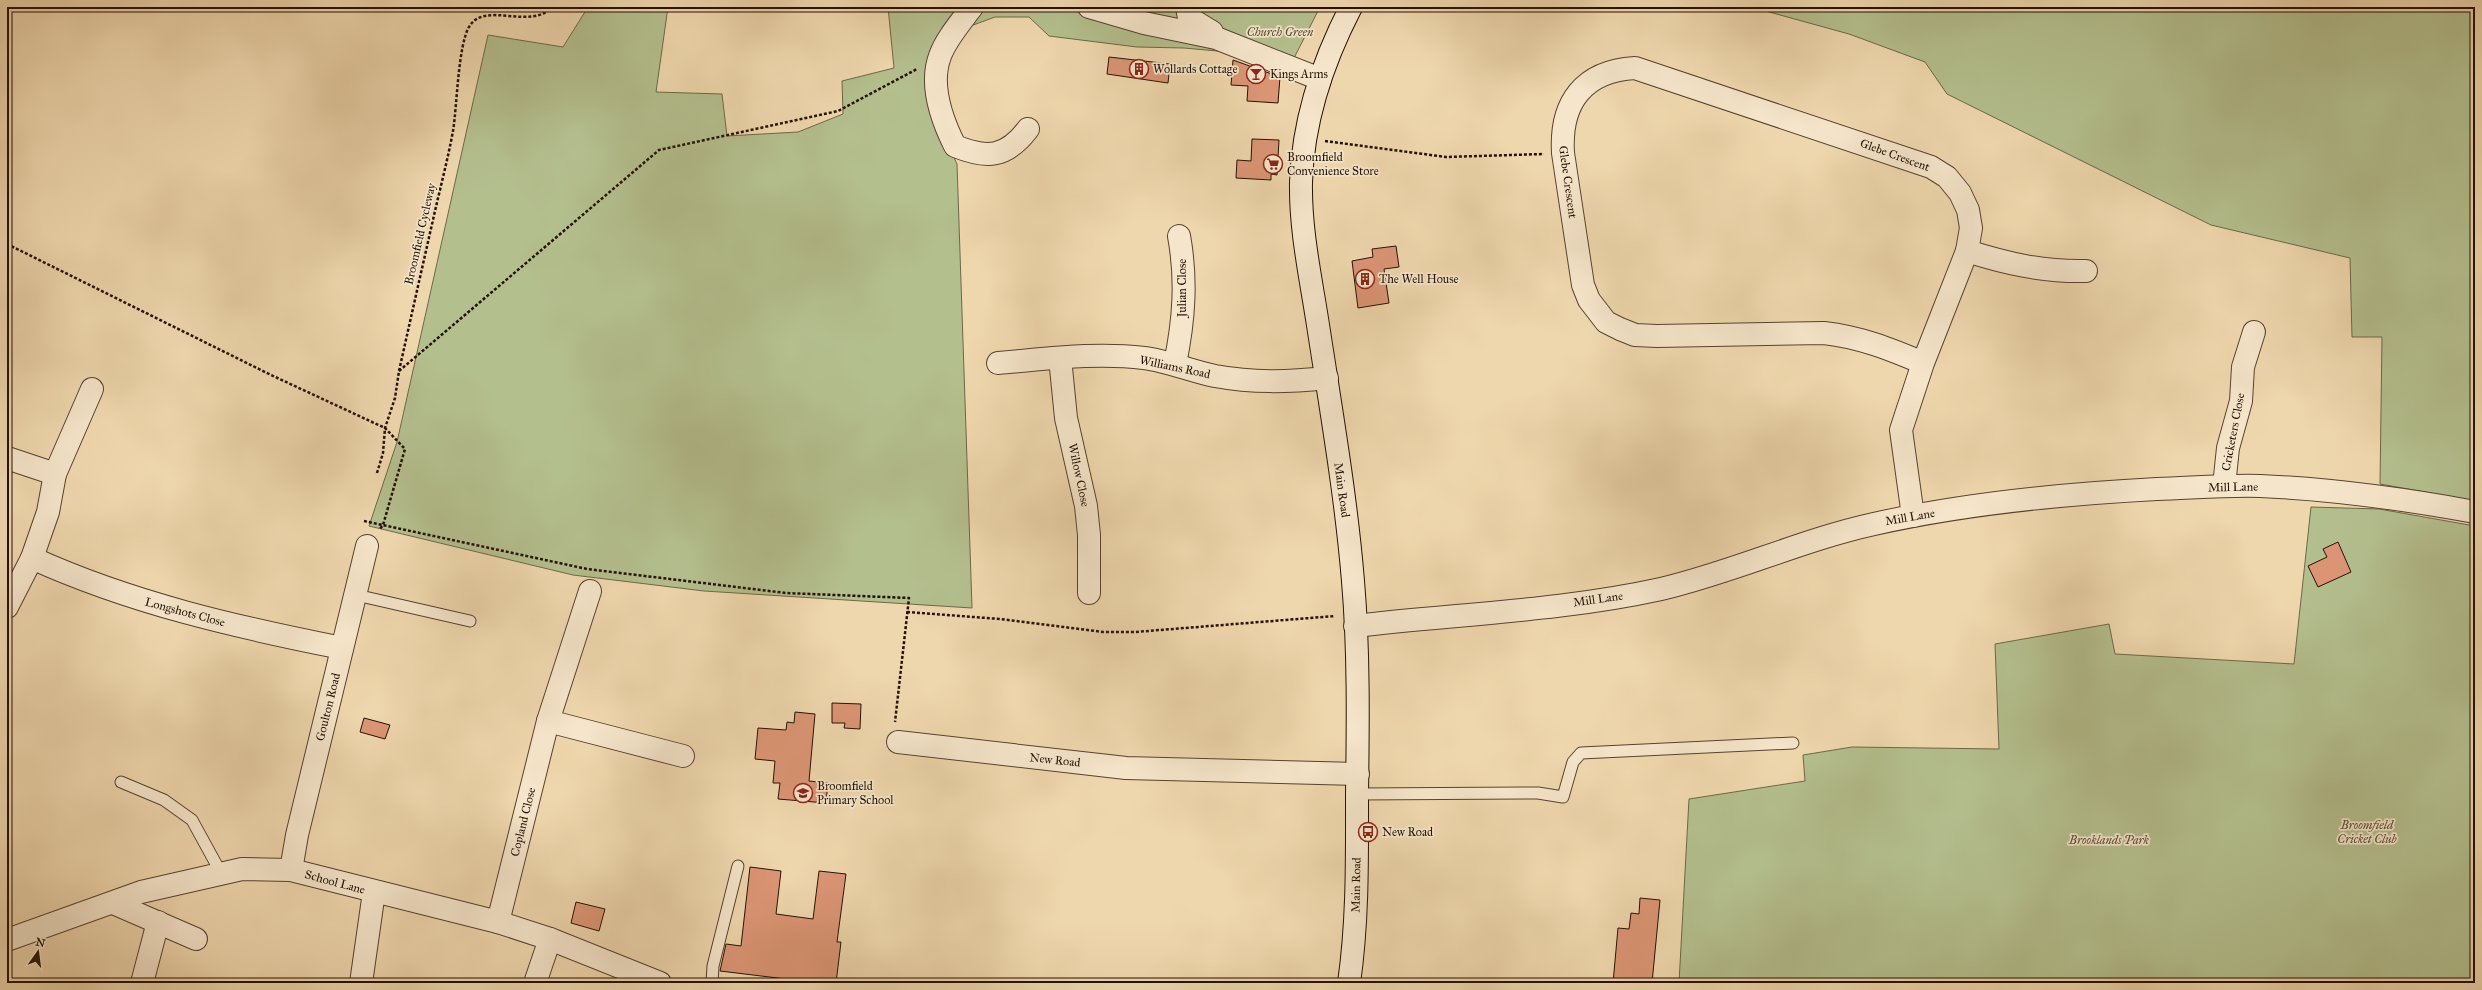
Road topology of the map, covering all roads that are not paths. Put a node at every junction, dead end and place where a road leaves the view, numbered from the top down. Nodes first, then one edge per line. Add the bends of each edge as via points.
1 (972, 7) edge
2 (1089, 7) edge
3 (1187, 7) edge
4 (1351, 7) edge
5 (1238, 45) junction
6 (1320, 79) junction
7 (1028, 129) dead end
8 (1180, 236) dead end
9 (1967, 251) junction
10 (2086, 271) dead end
11 (2254, 332) dead end
12 (1060, 358) junction
13 (998, 363) dead end
14 (1923, 363) junction
15 (1175, 364) junction
16 (1326, 378) junction
17 (92, 389) dead end
18 (7, 458) edge
19 (55, 474) junction
20 (2224, 486) junction
21 (2475, 512) edge
22 (1914, 516) junction
23 (368, 546) dead end
24 (32, 558) junction
25 (590, 591) dead end
26 (1089, 593) dead end
27 (356, 595) junction
28 (7, 607) edge
29 (470, 621) dead end
30 (1348, 621) junction
31 (342, 648) junction
32 (548, 721) junction
33 (898, 742) road end
34 (1793, 743) dead end
35 (683, 756) dead end
36 (121, 782) dead end
37 (1357, 784) junction
38 (738, 866) dead end
39 (291, 870) junction
40 (221, 873) junction
41 (374, 892) junction
42 (113, 903) junction
43 (158, 922) junction
44 (498, 922) junction
45 (196, 939) dead end
46 (550, 939) junction
47 (7, 940) edge
48 (142, 983) edge
49 (361, 983) edge
50 (535, 983) edge
51 (660, 983) edge
52 (712, 983) edge
53 (1350, 983) edge

1 - 7 street via 944,47 936,73 940,112 955,146 974,153 998,154 1018,143
2 - 5 street
3 - 5 street via 1189,18
4 - 6 street, Main Road
5 - 6 street
6 - 16 street, Main Road via 1306,138 1301,184 1302,208
8 - 15 street, Julian Close via 1185,296 1183,325
9 - 10 street via 2026,268 2056,272
9 - 14 street, Glebe Crescent
9 - 14 street, Glebe Crescent via 1971,228 1968,210 1960,193 1947,177 1931,167 1635,68 1618,69 1601,75 1586,85 1574,97 1565,115 1563,153 1583,286 1596,312 1606,322 1635,334 1657,336 1824,333 1847,335
11 - 20 street, Cricketers Close via 2243,367 2241,401 2228,448
12 - 13 street, Williams Road
12 - 15 street, Williams Road via 1104,355 1144,358
12 - 26 street, Willow Close via 1066,418 1089,535
14 - 22 street, Glebe Crescent via 1901,430
15 - 16 street, Williams Road via 1213,375 1251,381 1285,382
16 - 30 street, Main Road via 1346,519
17 - 19 street
18 - 19 street
19 - 24 street via 48,512
20 - 21 street, Mill Lane via 2303,489 2381,497
20 - 22 street, Mill Lane via 2095,492
22 - 30 street, Mill Lane via 1832,534 1718,573 1661,589 1533,608
23 - 27 street, Goulton Road
24 - 28 street
24 - 31 street, Longshots Close via 123,595 247,629
25 - 32 street, Copland Close
27 - 29 lane
27 - 31 street, Goulton Road
30 - 37 street, Main Road
31 - 39 street, Goulton Road
32 - 35 street
32 - 44 street, Copland Close
33 - 37 street, New Road via 1126,768
34 - 37 lane via 1581,753 1573,762 1563,797 1538,793
36 - 40 lane via 164,800 192,820
37 - 53 street, Main Road via 1356,901
38 - 52 lane via 713,966
39 - 40 street, School Lane via 242,869
39 - 41 street, School Lane
40 - 42 street, School Lane via 141,892
41 - 44 street, School Lane
41 - 49 street
42 - 43 street
42 - 47 street, School Lane
43 - 45 street
43 - 48 street
44 - 46 street, School Lane
46 - 50 street
46 - 51 street, School Lane

